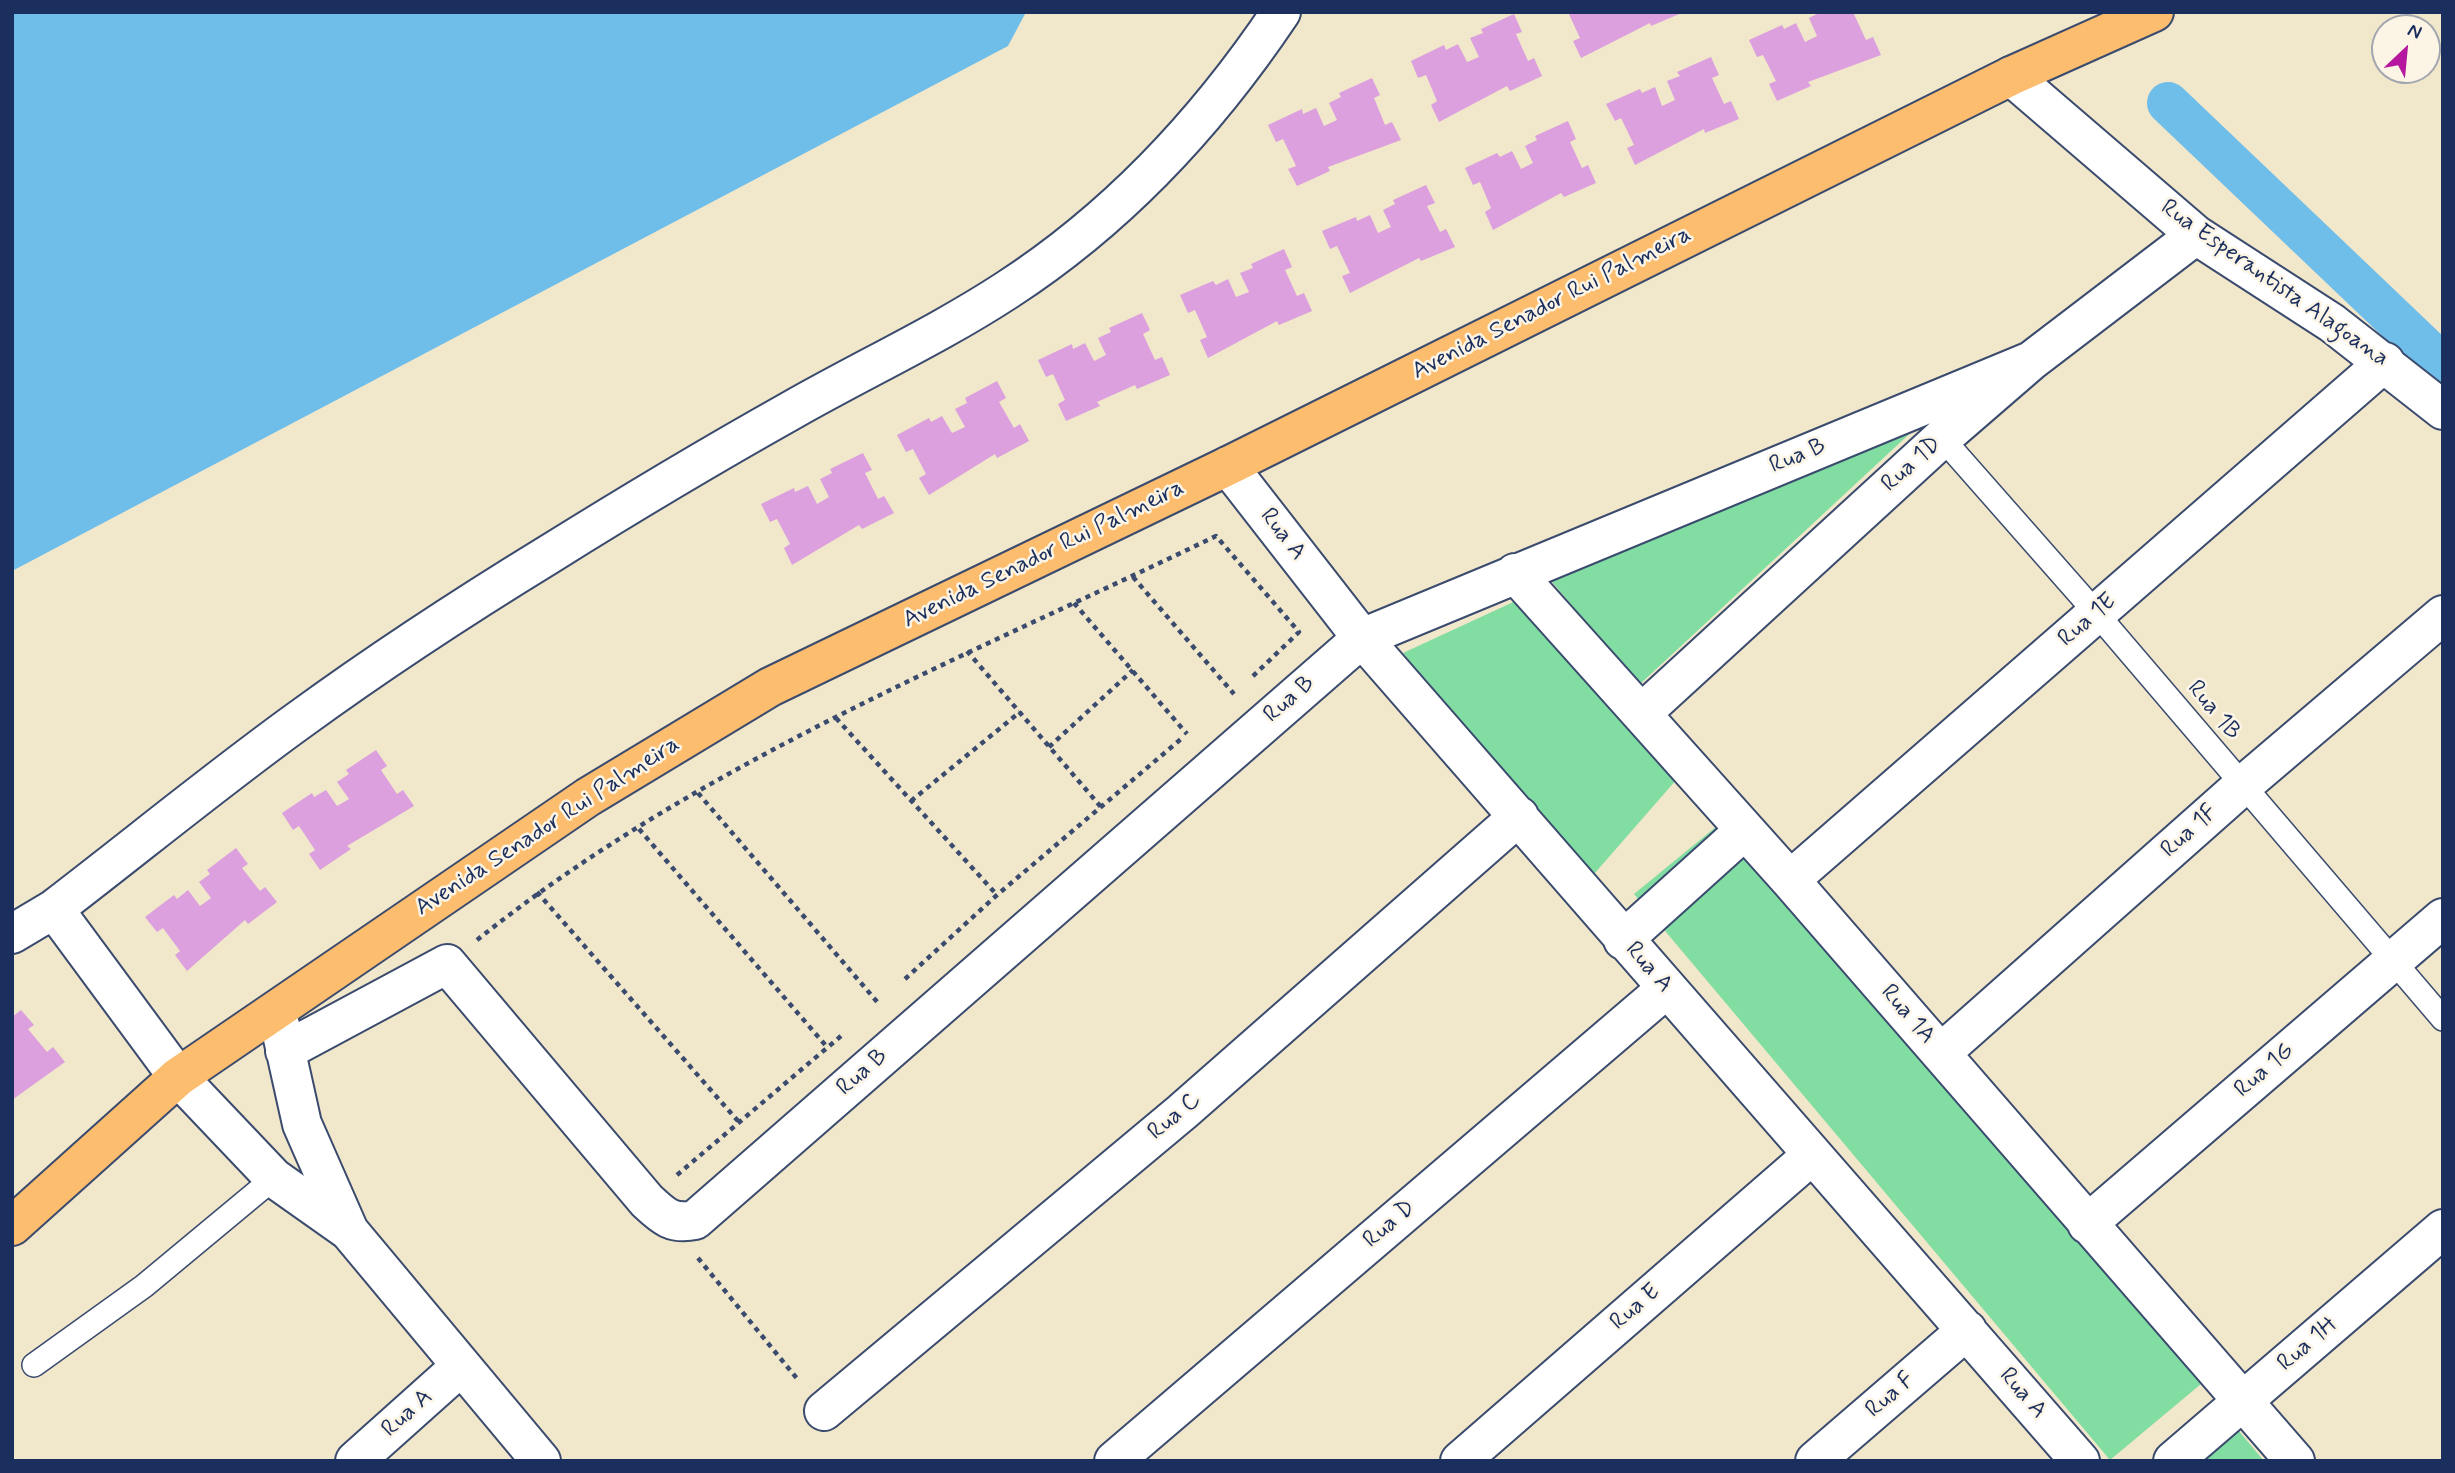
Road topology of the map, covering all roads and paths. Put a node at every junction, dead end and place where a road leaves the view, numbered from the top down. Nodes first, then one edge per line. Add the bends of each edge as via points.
1 (1281, 12) edge
2 (2154, 12) edge
3 (2011, 76) junction
4 (2196, 234) junction
5 (2031, 361) junction
6 (2385, 362) junction
7 (2443, 410) edge
8 (1942, 438) junction
9 (1228, 466) junction
10 (1515, 573) junction
11 (1133, 577) junction
12 (1074, 603) junction
13 (2097, 614) junction
14 (2443, 615) edge
15 (1362, 638) junction
16 (967, 651) junction
17 (1133, 670) junction
18 (1234, 694) junction
19 (1225, 702) dead end
20 (1020, 712) junction
21 (1642, 713) junction
22 (836, 718) junction
23 (1197, 726) dead end
24 (1187, 734) junction
25 (1049, 747) junction
26 (2242, 786) junction
27 (698, 793) junction
28 (911, 801) junction
29 (1101, 807) junction
30 (1519, 816) junction
31 (639, 830) junction
32 (1745, 830) junction
33 (1790, 880) junction
34 (537, 892) junction
35 (997, 895) junction
36 (54, 909) junction
37 (2443, 918) edge
38 (12, 934) edge
39 (1623, 940) junction
40 (2393, 960) junction
41 (447, 964) junction
42 (899, 986) dead end
43 (1666, 989) junction
44 (889, 995) dead end
45 (879, 1004) junction
46 (277, 1008) junction
47 (869, 1012) dead end
48 (2443, 1019) edge
49 (848, 1030) dead end
50 (827, 1047) junction
51 (285, 1051) junction
52 (1941, 1054) junction
53 (178, 1077) junction
54 (738, 1121) junction
55 (1812, 1154) junction
56 (274, 1178) junction
57 (657, 1210) junction
58 (2087, 1224) junction
59 (12, 1226) edge
60 (348, 1231) junction
61 (2438, 1242) edge
62 (1966, 1331) junction
63 (34, 1365) dead end
64 (460, 1367) junction
65 (2242, 1400) junction
66 (824, 1411) joint
67 (355, 1461) edge
68 (541, 1461) edge
69 (1114, 1461) edge
70 (1460, 1461) edge
71 (1815, 1461) edge
72 (2080, 1461) edge
73 (2173, 1461) edge
74 (2295, 1461) edge

1 - 36 street via 1239,72 1171,153 1121,202 1010,289 644,496 410,643 296,722
2 - 3 main road, Avenida Senador Rui Palmeira
3 - 4 street, Rua Esperantista Alagoana
3 - 9 main road, Avenida Senador Rui Palmeira
4 - 5 street, Rua 1D
4 - 6 street, Rua Esperantista Alagoana
5 - 8 street, Rua 1D
5 - 10 street, Rua B
6 - 7 street, Rua Esperantista Alagoana
6 - 13 street, Rua 1E
8 - 13 lane, Rua 1B
8 - 21 street, Rua 1D
9 - 15 street, Rua A
9 - 46 main road, Avenida Senador Rui Palmeira via 770,687 588,797
10 - 15 street, Rua B
10 - 21 street, Rua 1A
11 - 12 path
11 - 18 path
11 - 18 path via 1216,536 1299,632
12 - 16 path
12 - 17 path
13 - 26 lane, Rua 1B
13 - 33 street, Rua 1E
14 - 26 street, Rua 1F
15 - 30 street, Rua A
15 - 57 street, Rua B via 695,1220 682,1223
16 - 20 path
16 - 22 path
17 - 24 path
17 - 25 path
18 - 19 path
20 - 25 path
20 - 28 path
21 - 32 street, Rua 1A
22 - 27 path
22 - 28 path
23 - 24 path
24 - 29 path
25 - 29 path
26 - 40 lane, Rua 1B
26 - 52 street, Rua 1F
27 - 31 path
27 - 45 path
28 - 35 path
29 - 35 path
30 - 39 street, Rua A
30 - 66 street, Rua C via 1182,1112
31 - 34 path
31 - 50 path
32 - 33 street, Rua 1A
32 - 39 street
33 - 52 street, Rua 1A
34 - 41 path
34 - 54 path
35 - 42 path
36 - 38 street
36 - 53 street
37 - 40 street, Rua 1G
39 - 43 street, Rua A
40 - 48 lane, Rua 1B
40 - 58 street, Rua 1G
41 - 51 street
41 - 57 street
43 - 55 street, Rua A
43 - 69 street, Rua D
44 - 45 path
45 - 47 path
46 - 51 street
46 - 53 main road, Avenida Senador Rui Palmeira
49 - 50 path
50 - 54 path
51 - 60 street via 302,1124
52 - 58 street, Rua 1A
53 - 56 street
53 - 59 main road, Avenida Senador Rui Palmeira
54 - 57 path
55 - 62 street, Rua A
55 - 70 street, Rua E
56 - 60 street
56 - 63 lane via 144,1286
57 - 66 path
58 - 65 street, Rua 1A
60 - 64 street
61 - 65 street, Rua 1H
62 - 71 street, Rua F
62 - 72 street, Rua A
64 - 67 street, Rua A
64 - 68 street
65 - 73 street, Rua 1H
65 - 74 street, Rua 1A

